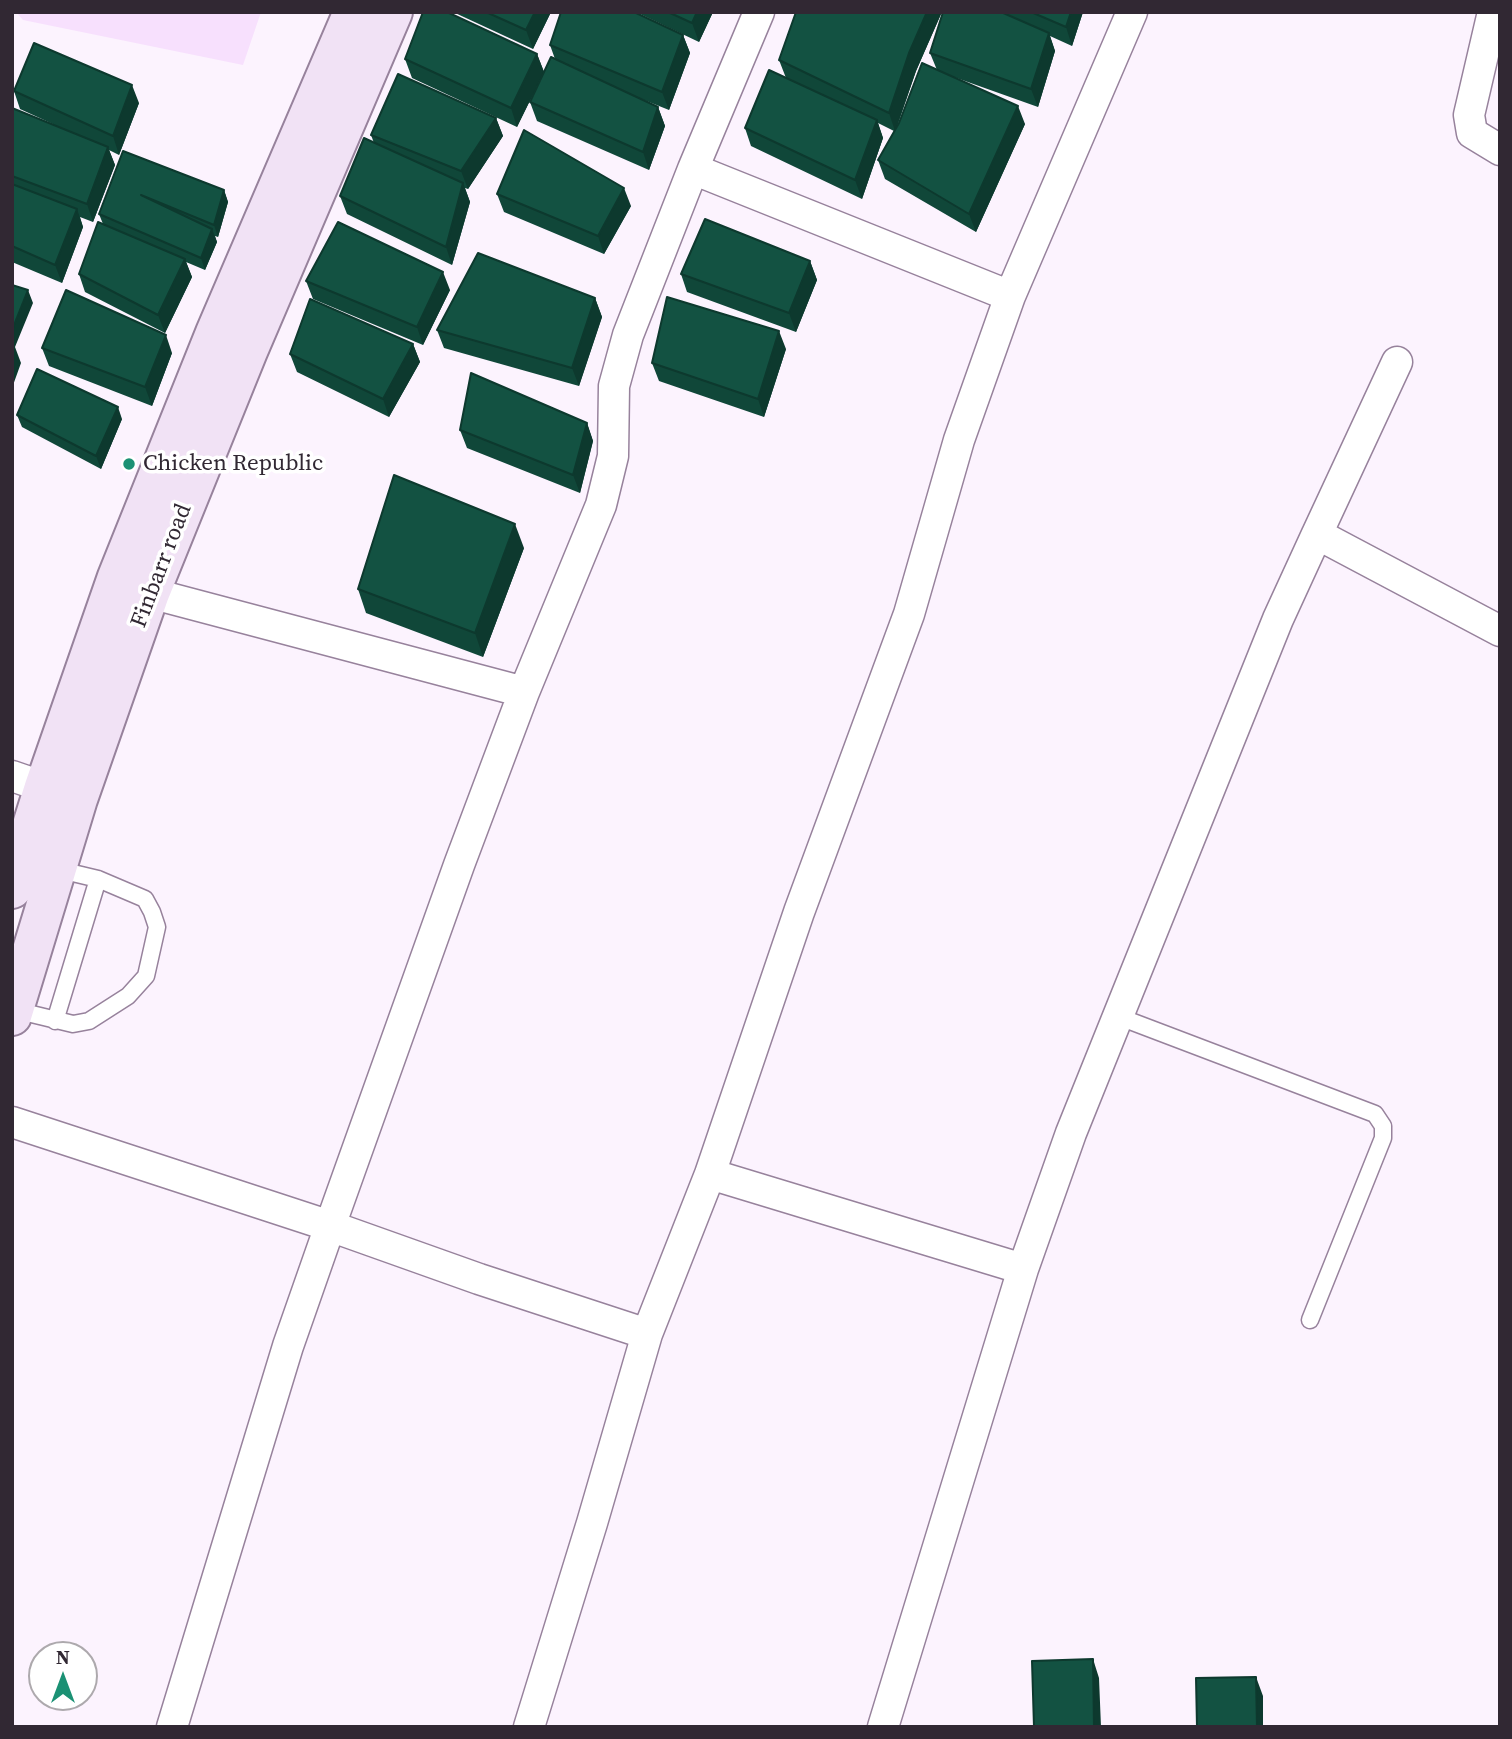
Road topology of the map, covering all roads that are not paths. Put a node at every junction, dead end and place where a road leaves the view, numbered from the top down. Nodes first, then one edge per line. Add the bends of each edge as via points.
1 (353, 12) edge
2 (393, 12) edge
3 (759, 12) edge
4 (1132, 12) edge
5 (1493, 12) edge
6 (1500, 150) edge
7 (693, 169) junction
8 (1010, 296) junction
9 (215, 333) junction
10 (248, 351) junction
11 (1397, 362) dead end
12 (1317, 534) junction
13 (150, 593) junction
14 (1500, 631) edge
15 (524, 692) junction
16 (28, 781) edge
17 (56, 869) junction
18 (98, 879) junction
19 (12, 889) edge
20 (13, 1013) edge
21 (1117, 1016) junction
22 (55, 1021) junction
23 (12, 1122) edge
24 (710, 1174) junction
25 (330, 1226) junction
26 (1023, 1269) junction
27 (1310, 1320) dead end
28 (647, 1334) junction
29 (172, 1727) edge
30 (529, 1727) edge
31 (883, 1727) edge

1 - 9 main road, Finbarr road
2 - 10 main road, Finbarr road
3 - 7 street
4 - 8 street
5 - 6 street via 1469,115 1472,133
7 - 8 street
7 - 15 street via 628,335 614,386 613,456 601,505
8 - 24 street via 959,440 909,614 799,912
9 - 10 main road
9 - 16 main road, Finbarr road via 117,577
10 - 13 main road, Finbarr road
11 - 12 street
12 - 14 street
12 - 21 street
13 - 15 street
13 - 17 main road, Finbarr road
15 - 25 street
16 - 19 main road, Finbarr road
17 - 18 lane
17 - 20 main road, Finbarr road
18 - 22 lane
18 - 22 lane via 145,899 152,912 157,927 146,976 128,996 89,1021
20 - 22 lane
21 - 26 street
21 - 27 lane via 1375,1114 1383,1126 1383,1138
23 - 25 street
24 - 26 street
24 - 28 street
25 - 28 street
25 - 29 street via 284,1359
26 - 31 street
28 - 30 street

